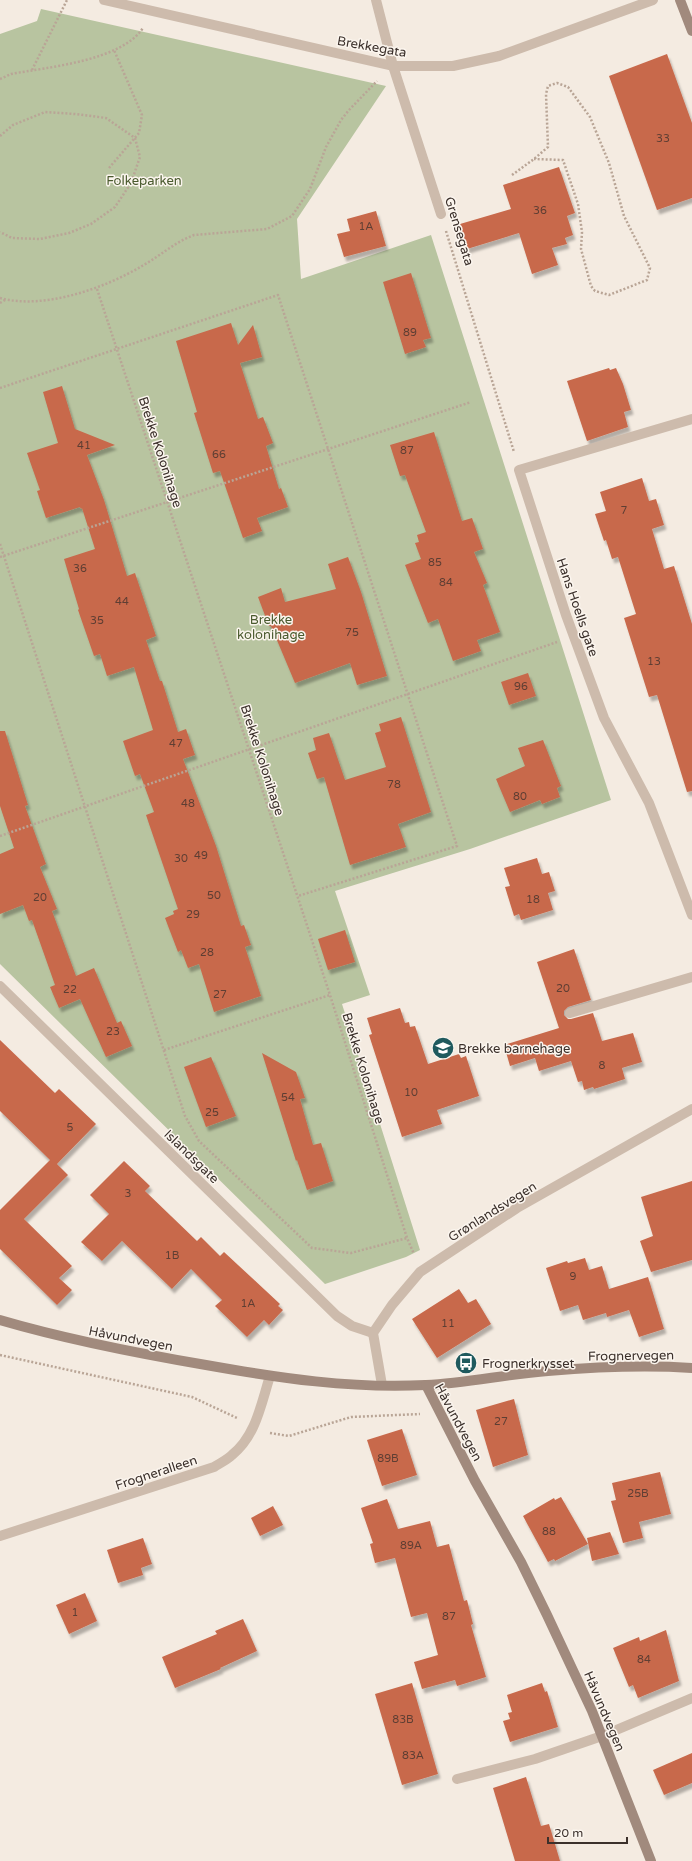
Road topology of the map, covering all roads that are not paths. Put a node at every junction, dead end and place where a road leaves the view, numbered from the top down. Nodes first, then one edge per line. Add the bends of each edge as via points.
1 (104, 0) edge
2 (376, 0) edge
3 (653, 0) edge
4 (680, 0) edge
5 (692, 32) edge
6 (393, 66) junction
7 (441, 214) road end
8 (692, 419) edge
9 (692, 914) edge
10 (692, 977) edge
11 (0, 986) edge
12 (570, 1013) dead end
13 (692, 1109) edge
14 (0, 1320) edge
15 (373, 1333) junction
16 (692, 1368) edge
17 (270, 1376) junction
18 (382, 1385) junction
19 (426, 1385) junction
20 (0, 1536) edge
21 (692, 1698) edge
22 (602, 1736) junction
23 (457, 1779) dead end
24 (651, 1861) edge

1 - 6 street, Brekkegata
2 - 6 street, Grensegata
3 - 6 street, Brekkegata via 499,56 453,66
4 - 5 main road
6 - 7 street, Grensegata
8 - 9 street, Hans Hoells gate via 519,470 574,637 604,718 649,803
10 - 12 street
11 - 15 street, Islandsgate via 337,1316 352,1326
13 - 15 street, Grønlandsvegen via 517,1208 420,1272 392,1305
14 - 17 main road, Håvundvegen via 50,1335 116,1350
15 - 18 street
16 - 19 main road, Frognervegen via 611,1367 548,1371
17 - 18 main road, Håvundvegen via 356,1385
17 - 20 street, Frogneralleen via 254,1428 232,1456 214,1467
18 - 19 main road, Håvundvegen
19 - 22 main road, Håvundvegen via 475,1481 521,1562
21 - 22 street
22 - 23 street via 535,1759
22 - 24 main road, Håvundvegen

